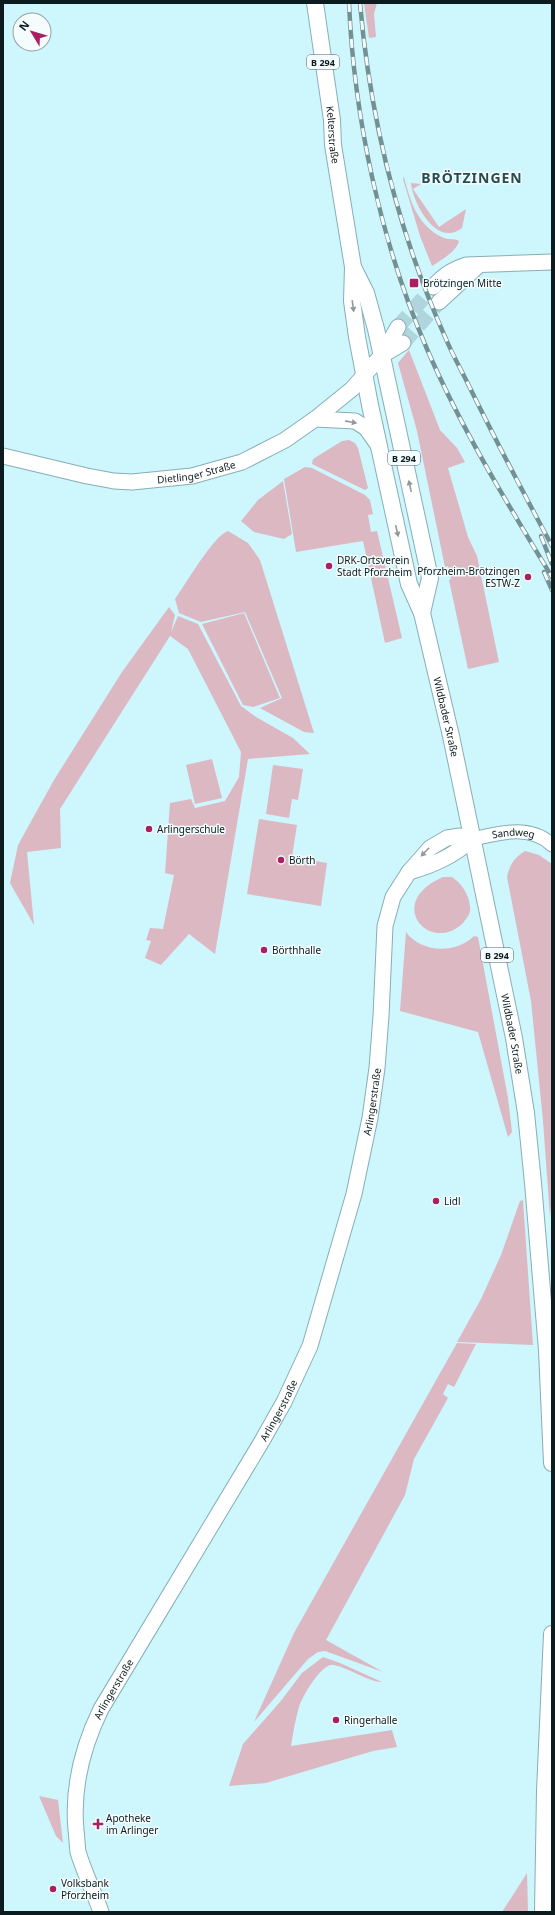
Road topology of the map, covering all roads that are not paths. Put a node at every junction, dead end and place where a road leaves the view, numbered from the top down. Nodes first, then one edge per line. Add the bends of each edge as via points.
1 (315, 3) edge
2 (552, 262) edge
3 (480, 264) junction
4 (353, 267) junction
5 (433, 287) tunnel mouth
6 (440, 302) tunnel mouth
7 (398, 327) tunnel mouth
8 (403, 343) tunnel mouth
9 (381, 356) junction
10 (364, 376) junction
11 (315, 419) junction
12 (378, 445) junction
13 (3, 456) edge
14 (422, 613) junction
15 (473, 839) junction
16 (552, 845) edge
17 (552, 1463) edge
18 (552, 1634) edge
19 (101, 1912) edge
20 (543, 1912) edge

1 - 4 main road, Kelterstraße / B 294 via 332,120 333,145
2 - 3 main road
3 - 5 main road via 454,269
3 - 6 main road
4 - 9 main road, Kelterstraße / B 294 via 366,293
4 -> 10 main road, Kelterstraße / B 294 via 352,301
7 - 9 main road
8 - 9 main road
9 - 10 main road, Dietlinger Straße
14 -> 9 main road, Wildbader Straße / B 294 via 430,578
10 - 11 main road, Dietlinger Straße
10 - 12 main road, Wildbader Straße / B 294
11 -> 12 main road via 355,421 366,428
11 - 13 main road, Dietlinger Straße via 285,440 242,462 192,476 169,479 114,481
12 -> 14 main road, Wildbader Straße / B 294 via 409,584
14 - 15 main road, Wildbader Straße / B 294
15 - 16 street, Sandweg via 502,833 526,832 537,834
15 - 17 main road, Wildbader Straße / B 294 via 514,1038 526,1113 547,1350
15 - 19 main road, Arlingerstraße via 452,855 430,866 409,872 393,897 385,926 377,1068 370,1118 354,1194 310,1346 284,1402 262,1441 89,1733 80,1760 74,1812 78,1851
18 - 20 main road

